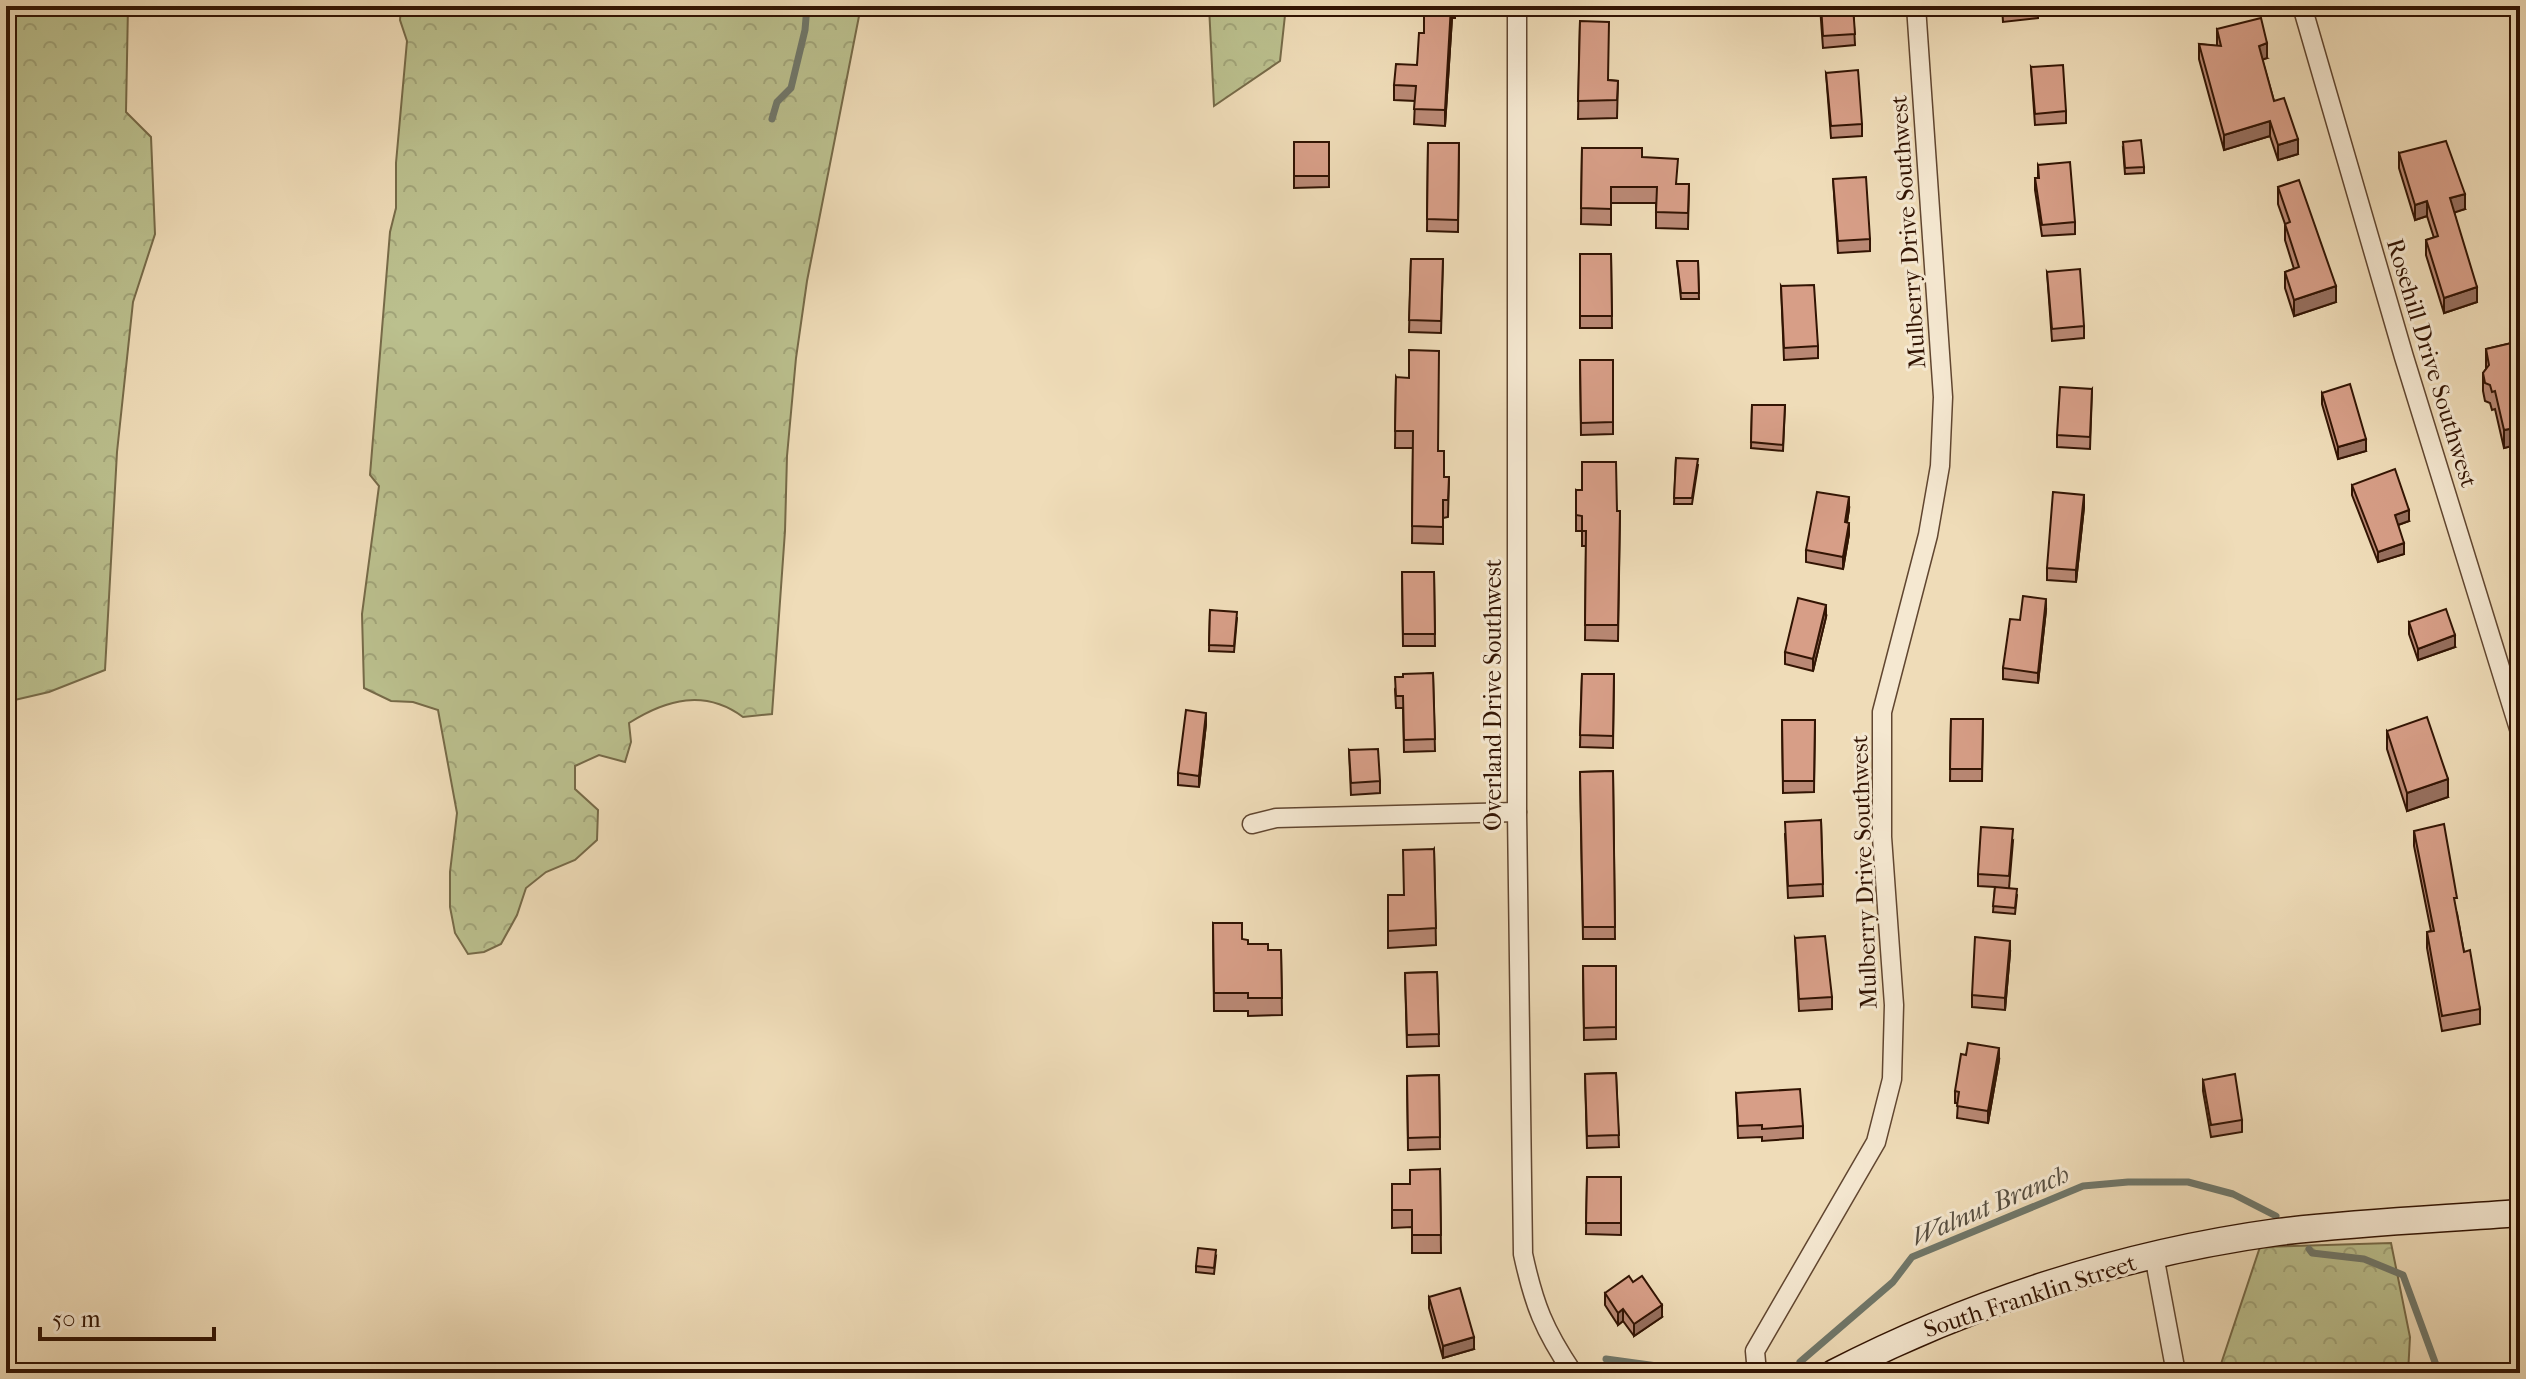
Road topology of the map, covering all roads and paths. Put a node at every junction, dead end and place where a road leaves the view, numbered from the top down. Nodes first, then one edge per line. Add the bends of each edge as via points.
1 (1517, 6) edge
2 (1916, 6) edge
3 (2302, 6) edge
4 (2520, 732) edge
5 (1517, 812) junction
6 (1252, 824) dead end
7 (2520, 1213) edge
8 (2154, 1255) junction
9 (1573, 1373) edge
10 (1757, 1373) edge
11 (1834, 1373) edge
12 (2176, 1373) edge

1 - 5 street, Overland Drive Southwest
2 - 10 street, Mulberry Drive Southwest via 1943,397 1940,466 1928,535 1882,712 1882,837 1894,1005 1892,1079 1876,1142 1755,1351
3 - 4 street, Rosehill Drive Southwest
5 - 6 street via 1276,818
5 - 9 street, Overland Drive Southwest via 1523,1254 1549,1337
7 - 8 main road, South Franklin Street via 2278,1232
8 - 11 main road, South Franklin Street via 2044,1285 1900,1339
8 - 12 street

